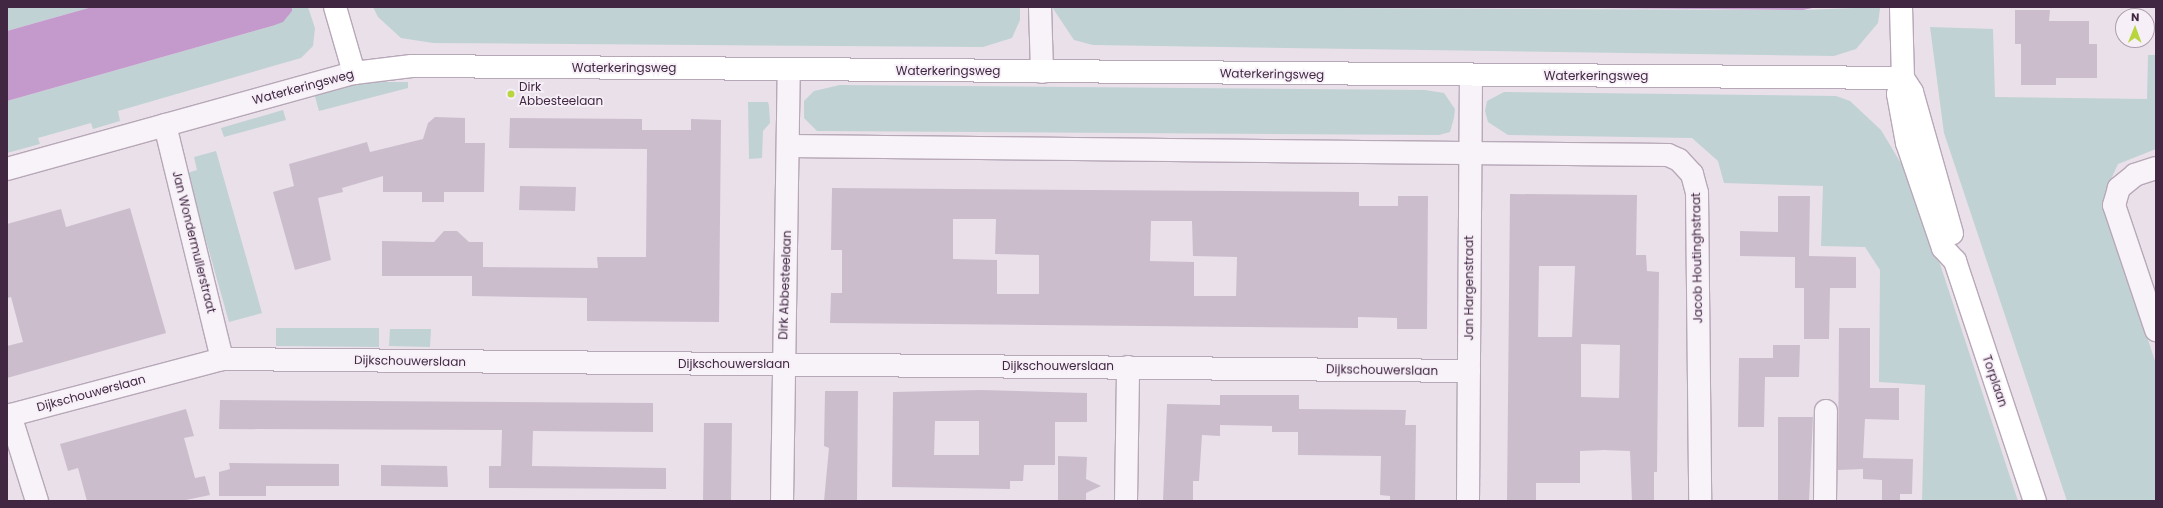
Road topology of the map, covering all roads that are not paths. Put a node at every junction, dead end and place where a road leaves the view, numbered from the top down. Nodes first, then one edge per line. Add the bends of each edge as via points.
1 (335, 7) edge
2 (1040, 7) edge
3 (1901, 7) edge
4 (789, 69) junction
5 (1042, 72) junction
6 (354, 73) junction
7 (1471, 76) junction
8 (1904, 78) junction
9 (165, 125) junction
10 (789, 146) junction
11 (1469, 152) junction
12 (2156, 168) edge
13 (7, 169) edge
14 (2156, 330) edge
15 (222, 359) junction
16 (783, 364) junction
17 (1128, 367) junction
18 (1469, 371) junction
19 (1826, 411) dead end
20 (8, 415) edge
21 (37, 501) edge
22 (782, 501) edge
23 (1126, 501) edge
24 (1468, 501) edge
25 (1700, 501) edge
26 (1825, 501) edge
27 (2035, 501) edge

1 - 6 street
2 - 5 street
3 - 8 street, Torplaan
4 - 5 street, Waterkeringsweg
4 - 6 street, Waterkeringsweg via 412,66
4 - 10 street, Dirk Abbesteelaan
5 - 7 street, Waterkeringsweg
6 - 9 street, Waterkeringsweg
7 - 8 street, Waterkeringsweg
7 - 11 street, Jan Hargenstraat
8 - 27 street, Torplaan via 1912,92 1956,247 1955,261
9 - 13 street, Waterkeringsweg
9 - 15 street, Jan Wondermullerstraat
10 - 11 street
10 - 16 street, Dirk Abbesteelaan
11 - 18 street, Jan Hargenstraat
11 - 25 street, Jacob Houtinghstraat via 1668,155 1679,160 1692,174 1697,193
12 - 14 street via 2135,175 2119,188 2114,204
15 - 16 street, Dijkschouwerslaan
15 - 20 street, Dijkschouwerslaan
16 - 17 street, Dijkschouwerslaan
16 - 22 street, Dirk Abbesteelaan
17 - 18 street, Dijkschouwerslaan
17 - 23 street
18 - 24 street, Jan Hargenstraat
19 - 26 street
20 - 21 street

